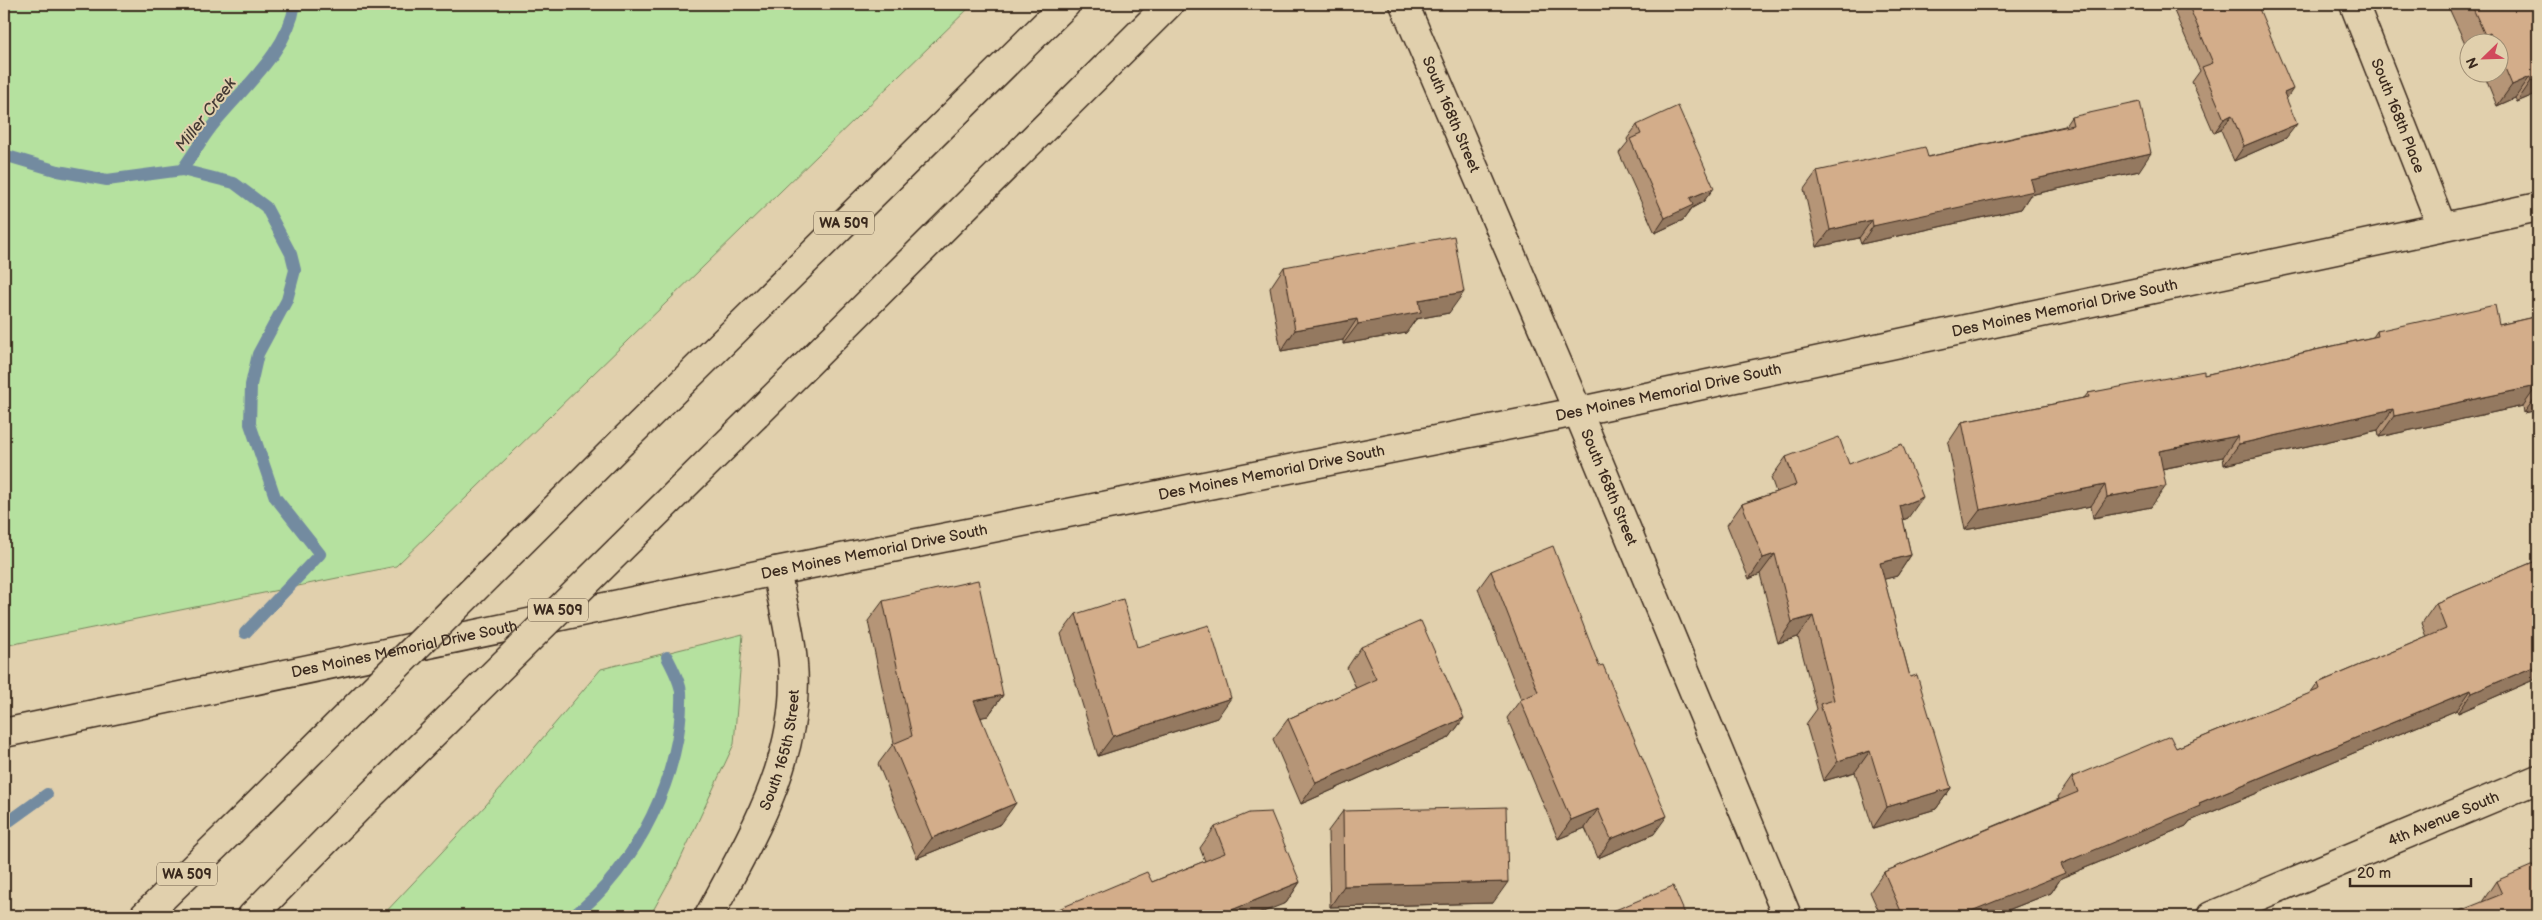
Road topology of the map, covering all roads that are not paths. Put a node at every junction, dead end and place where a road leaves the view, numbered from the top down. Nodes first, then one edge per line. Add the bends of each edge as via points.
1 (1066, 4) edge
2 (1170, 4) edge
3 (1404, 4) edge
4 (2354, 4) edge
5 (2538, 206) edge
6 (2442, 227) junction
7 (1576, 412) junction
8 (776, 571) junction
9 (4, 733) edge
10 (2538, 779) edge
11 (144, 916) edge
12 (252, 916) edge
13 (709, 916) edge
14 (1787, 916) edge
15 (2210, 916) edge

1 - 11 main road, WA 509, bridge
2 - 12 main road, WA 509, bridge
3 - 7 main road, South 168th Street
4 - 6 main road, South 168th Place
5 - 6 main road, Des Moines Memorial Drive South
6 - 7 main road, Des Moines Memorial Drive South
7 - 8 main road, Des Moines Memorial Drive South
7 - 14 main road, South 168th Street
8 - 9 main road, Des Moines Memorial Drive South
8 - 13 main road, South 165th Street via 793,664 791,728 779,776 753,834
10 - 15 main road, 4th Avenue South

